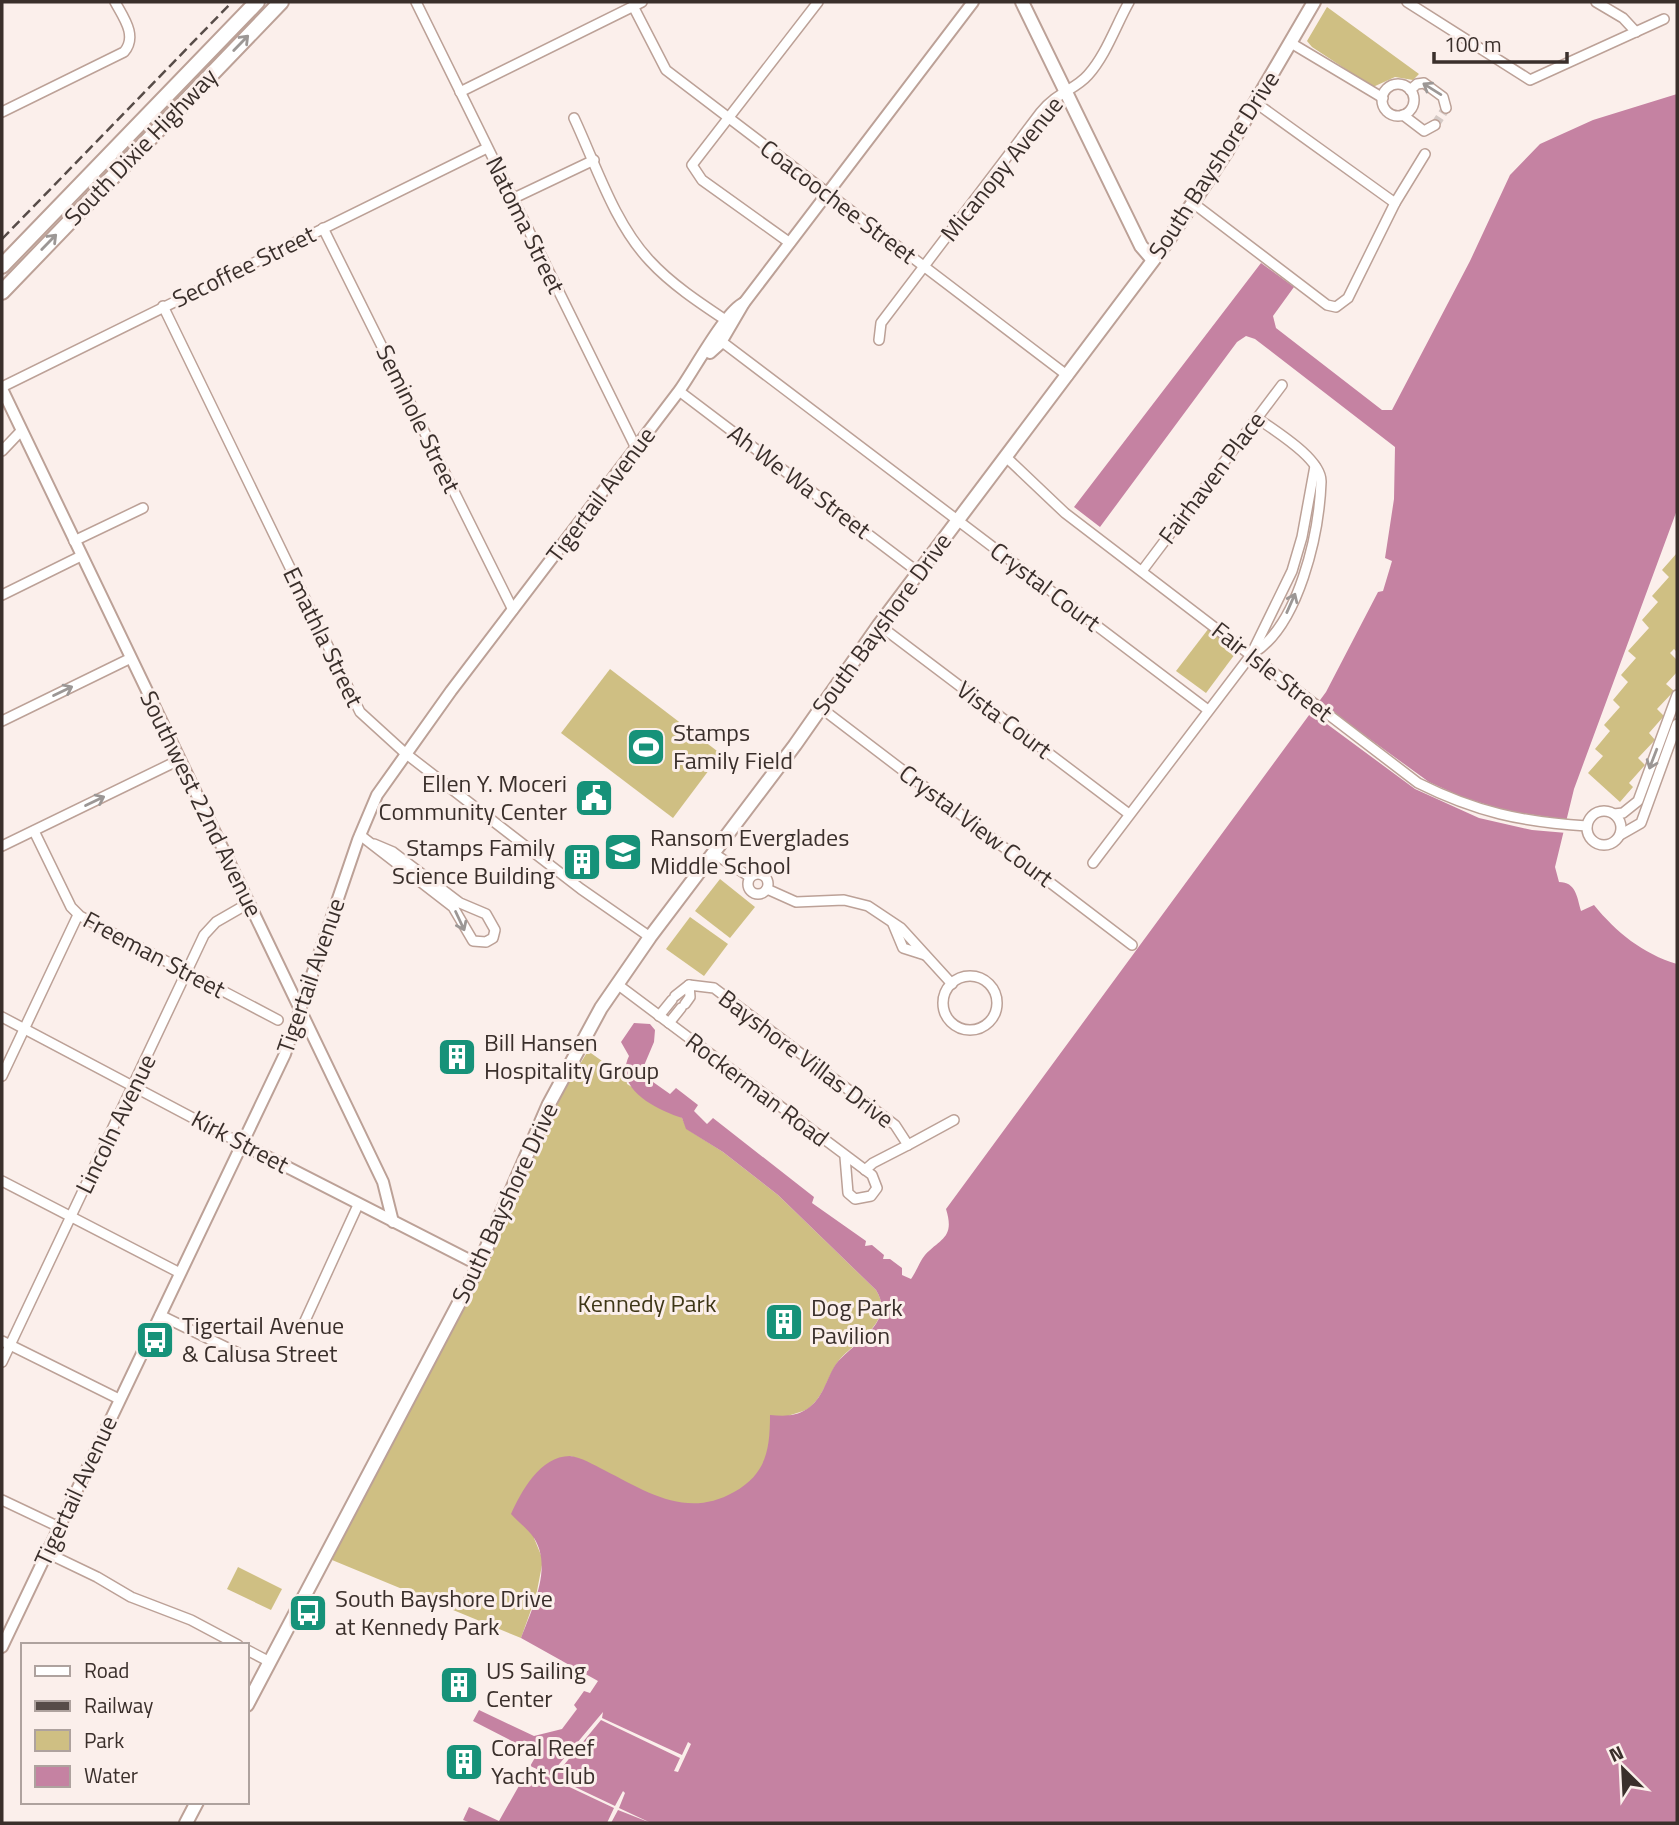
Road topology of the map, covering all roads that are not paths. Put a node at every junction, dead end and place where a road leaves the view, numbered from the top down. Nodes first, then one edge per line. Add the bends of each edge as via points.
1 (115, 2) edge
2 (257, 2) edge
3 (281, 2) edge
4 (416, 2) edge
5 (818, 2) edge
6 (973, 2) edge
7 (1022, 2) edge
8 (1129, 2) edge
9 (1314, 2) edge
10 (1407, 2) edge
11 (1596, 2) edge
12 (637, 4) edge
13 (1664, 19) dead end
14 (1636, 32) junction
15 (1292, 43) junction
16 (1065, 90) junction
17 (1410, 90) junction
18 (460, 92) junction
19 (1382, 99) junction
20 (1256, 103) junction
21 (1446, 108) dead end
22 (2, 112) edge
23 (1403, 115) junction
24 (574, 118) dead end
25 (728, 118) junction
26 (1435, 125) dead end
27 (486, 148) junction
28 (1425, 154) dead end
29 (594, 160) junction
30 (827, 194) junction
31 (512, 199) junction
32 (1193, 203) junction
33 (1395, 203) junction
34 (323, 228) junction
35 (790, 243) junction
36 (1153, 260) junction
37 (2, 266) edge
38 (925, 267) junction
39 (2, 292) edge
40 (163, 306) junction
41 (728, 322) junction
42 (718, 340) junction
43 (879, 340) dead end
44 (1068, 376) junction
45 (1282, 385) dead end
46 (2, 388) edge
47 (679, 391) junction
48 (1257, 418) junction
49 (21, 431) junction
50 (636, 448) junction
51 (2, 451) edge
52 (1006, 457) junction
53 (143, 508) dead end
54 (958, 520) junction
55 (74, 541) junction
56 (81, 556) junction
57 (1142, 571) junction
58 (918, 572) junction
59 (2, 595) edge
60 (513, 610) junction
61 (879, 625) junction
62 (1251, 655) junction
63 (131, 657) junction
64 (1677, 695) edge
65 (821, 708) junction
66 (1208, 710) junction
67 (2, 720) edge
68 (1677, 724) edge
69 (405, 753) junction
70 (179, 760) junction
71 (1129, 814) junction
72 (1614, 814) junction
73 (1587, 826) junction
74 (34, 831) junction
75 (360, 835) junction
76 (1620, 835) junction
77 (374, 844) junction
78 (2, 846) edge
79 (713, 853) junction
80 (1093, 863) dead end
81 (750, 877) junction
82 (767, 890) junction
83 (248, 903) junction
84 (78, 915) junction
85 (650, 937) junction
86 (1132, 945) dead end
87 (188, 973) junction
88 (286, 978) junction
89 (312, 978) junction
90 (617, 984) junction
91 (952, 984) junction
92 (689, 985) junction
93 (301, 1011) junction
94 (659, 1016) junction
95 (2, 1017) edge
96 (278, 1020) dead end
97 (669, 1023) junction
98 (24, 1029) junction
99 (315, 1040) junction
100 (290, 1041) junction
101 (2, 1076) edge
102 (134, 1087) junction
103 (954, 1120) dead end
104 (242, 1144) junction
105 (908, 1145) junction
106 (845, 1157) junction
107 (865, 1170) junction
108 (2, 1181) edge
109 (358, 1205) junction
110 (72, 1216) junction
111 (393, 1222) junction
112 (479, 1265) junction
113 (180, 1273) junction
114 (160, 1315) junction
115 (304, 1323) dead end
116 (6, 1343) edge
117 (244, 1356) dead end
118 (2, 1362) edge
119 (119, 1399) junction
120 (2, 1500) edge
121 (59, 1527) junction
122 (47, 1553) junction
123 (233, 1643) edge
124 (2, 1647) edge
125 (248, 1651) edge
126 (270, 1662) junction
127 (248, 1703) edge
128 (196, 1804) edge
129 (186, 1823) edge

1 - 22 street via 129,29 130,43 119,54
2 - 37 highway, South Dixie Highway
39 -> 3 highway, South Dixie Highway
4 - 18 street, Natoma Street
5 - 25 street
6 - 30 street, Tigertail Avenue
7 - 16 main road
8 - 16 street, Micanopy Avenue via 1091,71
9 - 15 main road, South Bayshore Drive
10 - 14 street via 1533,80
11 - 14 street
12 - 18 street
12 - 25 street, Coacoochee Street via 664,67
13 - 14 street
15 - 19 street
15 - 20 main road, South Bayshore Drive
16 - 36 main road via 1141,246
16 - 38 street, Micanopy Avenue via 1045,107
17 - 19 street via 1395,85
21 -> 17 street via 1443,97 1424,83
17 - 23 street via 1413,104
18 - 27 street, Natoma Street
19 - 23 street via 1390,114
20 - 32 main road, South Bayshore Drive
20 - 33 street
23 - 26 street via 1424,131
24 - 29 street
25 - 30 street, Coacoochee Street
25 - 35 street via 695,159 694,171
27 - 31 street, Natoma Street
27 - 34 street, Secoffee Street
28 - 33 street
29 - 31 street
29 - 41 street via 643,254
30 - 35 street, Tigertail Avenue
30 - 38 street, Coacoochee Street
31 - 50 street, Natoma Street
32 - 33 street via 1327,305 1338,307 1348,298
32 - 36 main road, South Bayshore Drive
34 - 40 street, Secoffee Street
34 - 60 street, Seminole Street
35 - 41 street, Tigertail Avenue via 744,303 732,310
36 - 44 main road, South Bayshore Drive
38 - 43 street, Micanopy Avenue via 881,323
38 - 44 street, Coacoochee Street
40 - 46 street, Secoffee Street
40 - 69 street, Emathla Street via 354,702 369,723
41 - 42 street, Tigertail Avenue
42 - 47 street, Tigertail Avenue
42 - 54 street, Crystal Court
44 - 52 main road, South Bayshore Drive
45 - 48 street, Fairhaven Place
46 - 49 street, Southwest 22nd Avenue
47 - 50 street, Tigertail Avenue
47 - 58 street, Ah We Wa Street
48 - 57 street, Fairhaven Place
48 - 62 street via 1306,455 1322,475 1308,561 1269,644
49 - 51 street
49 - 55 street, Southwest 22nd Avenue
50 - 60 street, Tigertail Avenue
52 - 54 main road, South Bayshore Drive
52 - 57 street, Fair Isle Street via 1058,508
53 - 55 street
54 - 58 main road, South Bayshore Drive
54 - 66 street, Crystal Court
55 - 56 street, Southwest 22nd Avenue
56 - 59 street
56 - 63 street, Southwest 22nd Avenue
57 - 62 street, Fair Isle Street
58 - 61 main road, South Bayshore Drive
60 - 69 street, Tigertail Avenue
61 - 65 main road, South Bayshore Drive
61 - 71 street, Vista Court
62 - 66 street
62 - 73 street, Fair Isle Street via 1393,766 1448,798 1507,818
67 -> 63 street
63 - 70 street, Southwest 22nd Avenue
64 -> 72 street via 1638,801
65 - 79 main road, South Bayshore Drive
65 - 86 street, Crystal View Court
66 - 71 street
68 - 76 street via 1641,823
69 - 75 street, Tigertail Avenue via 377,795
69 - 85 street, Emathla Street
74 -> 70 street
70 - 83 street, Southwest 22nd Avenue
71 - 80 street
72 - 73 street via 1597,812
72 - 76 street via 1621,823
73 - 76 street via 1592,841 1602,845
74 - 78 street
74 - 84 street, Freeman Street
75 - 77 street
75 - 89 street, Tigertail Avenue
77 -> 77 street via 456,911 470,939 481,943 493,938 495,930 486,914 460,903 393,852
79 - 81 street
79 - 85 main road, South Bayshore Drive
81 - 82 street via 764,875
81 - 82 street via 748,886 753,893
82 - 91 street via 796,902 855,901 893,924
83 - 87 street, Lincoln Avenue via 209,928
83 - 88 street, Southwest 22nd Avenue
84 - 87 street, Freeman Street
84 - 98 street
85 - 90 main road, South Bayshore Drive
87 - 96 street, Freeman Street
87 - 102 street, Lincoln Avenue
88 - 89 street
88 - 93 street, Southwest 22nd Avenue
89 - 93 street, Tigertail Avenue
90 - 94 street, Rockerman Road
90 - 112 main road, South Bayshore Drive via 568,1066
91 - 91 street via 943,1004 951,1022 969,1030 988,1024 997,1006 991,986 971,976
92 - 94 street, Bayshore Villas Drive
92 - 97 street, Bayshore Villas Drive via 690,997
92 - 105 street, Bayshore Villas Drive via 710,987 745,1010 895,1125
93 - 99 street, Southwest 22nd Avenue
93 - 100 street, Tigertail Avenue
94 - 97 street, Rockerman Road
95 - 98 street, Kirk Street
97 - 106 street, Rockerman Road
98 - 101 street
98 - 102 street, Kirk Street
99 - 100 street
99 - 111 street, Southwest 22nd Avenue via 386,1188
100 - 104 street, Tigertail Avenue
102 - 104 street, Kirk Street
102 - 110 street, Lincoln Avenue
103 - 105 street
104 - 109 street, Kirk Street
104 - 113 street, Tigertail Avenue
105 - 107 street, Bayshore Villas Drive
106 - 107 street, Rockerman Road
106 - 107 street via 847,1188 855,1199 871,1196 877,1188 875,1178
108 - 110 street
109 - 111 street, Kirk Street
109 - 115 street
110 - 113 street
110 - 116 street, Lincoln Avenue
111 - 112 street, Kirk Street
112 - 126 main road, South Bayshore Drive
113 - 114 street, Tigertail Avenue
114 - 117 street
114 - 119 street, Tigertail Avenue
116 - 118 street, Lincoln Avenue
116 - 119 street
119 - 121 street, Tigertail Avenue
120 - 121 street
121 - 122 street, Tigertail Avenue
122 - 123 street
122 - 124 street, Tigertail Avenue
125 - 126 street
126 - 127 main road, South Bayshore Drive
128 - 129 main road

